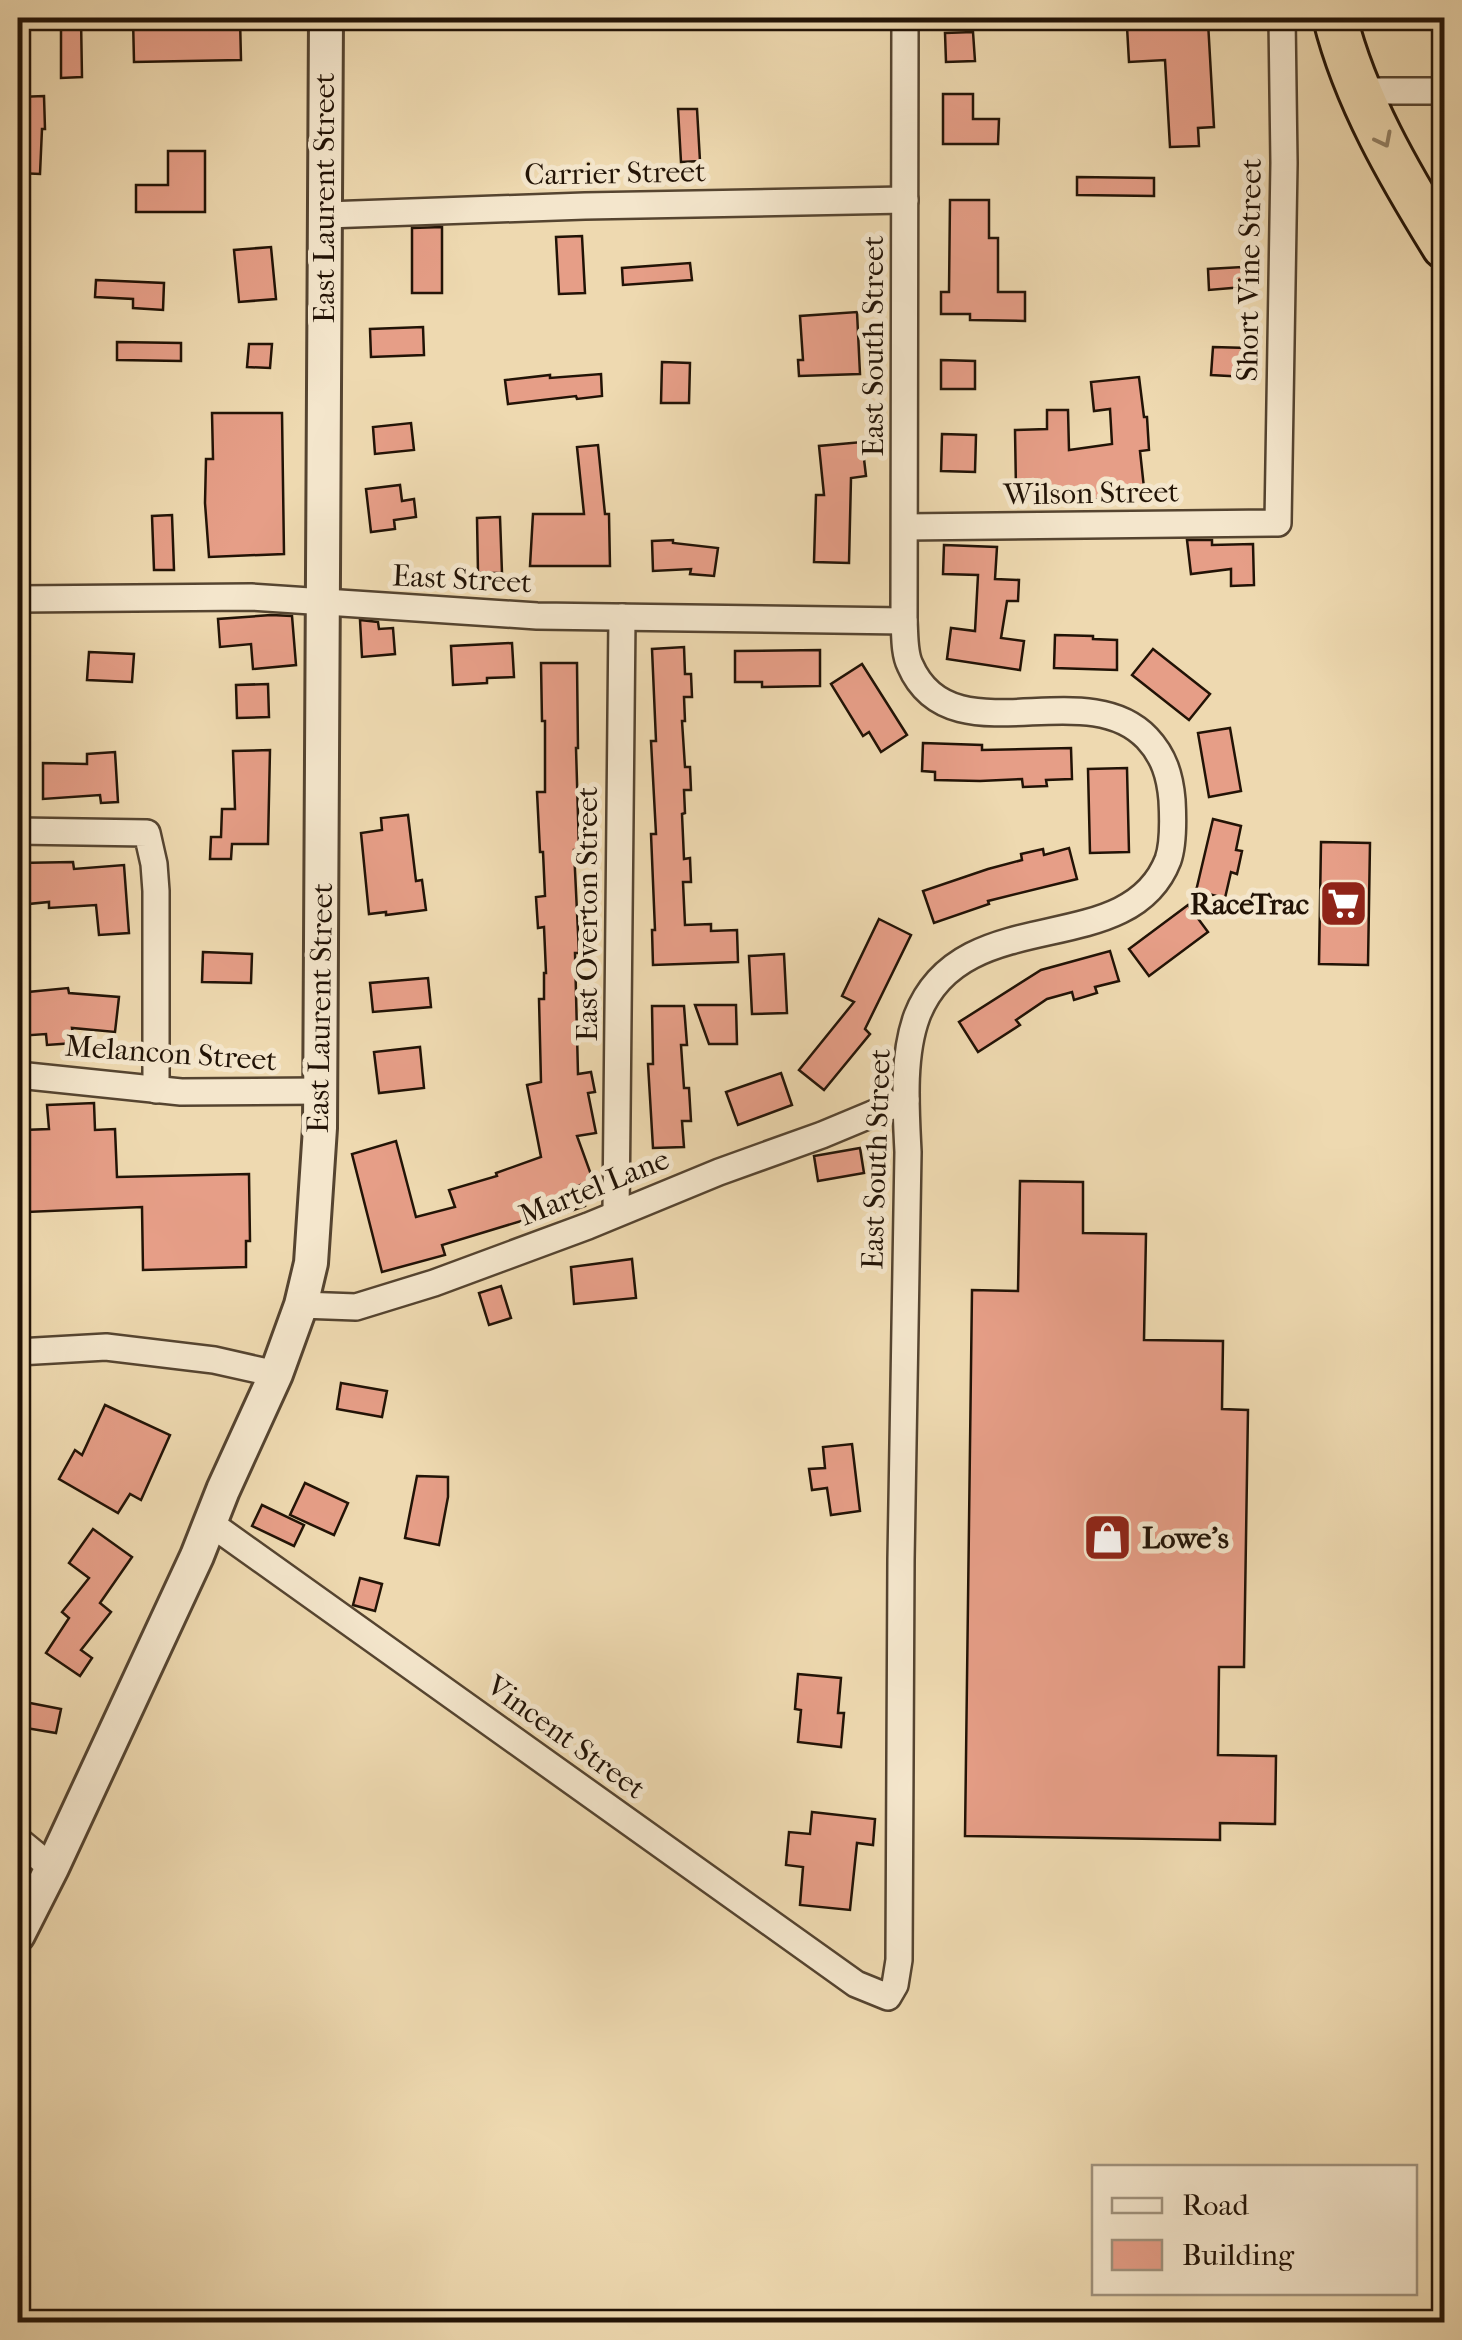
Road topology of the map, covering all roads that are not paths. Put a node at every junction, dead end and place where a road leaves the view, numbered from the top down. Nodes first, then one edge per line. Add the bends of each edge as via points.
1 (326, 18) edge
2 (905, 18) edge
3 (1282, 18) edge
4 (1334, 18) edge
5 (1361, 91) junction
6 (1444, 91) edge
7 (905, 200) junction
8 (326, 215) junction
9 (1444, 248) edge
10 (1278, 523) joint
11 (905, 526) junction
12 (18, 599) edge
13 (322, 602) junction
14 (622, 617) junction
15 (904, 620) junction
16 (18, 832) edge
17 (18, 1075) edge
18 (156, 1090) junction
19 (320, 1091) junction
20 (906, 1100) junction
21 (616, 1213) junction
22 (301, 1305) junction
23 (18, 1352) edge
24 (276, 1374) junction
25 (210, 1523) junction
26 (18, 1840) edge
27 (52, 1868) junction
28 (18, 1935) edge
29 (888, 1997) joint

1 - 8 street, East Laurent Street
2 - 7 street, East South Street
3 - 10 street, Short Vine Street
4 - 5 highway
5 - 6 street
5 -> 9 highway
7 - 8 street, Carrier Street
7 - 11 street, East South Street
8 - 13 street, East Laurent Street
10 - 11 street, Wilson Street
11 - 15 street, East South Street
12 - 13 street, East Street
13 - 14 street, East Street
13 - 19 street, East Laurent Street
14 - 15 street, East Street
14 - 21 street, East Overton Street
15 - 20 street, East South Street via 908,662 924,690 948,706 976,712 1114,715 1158,750 1172,805 1168,859 1131,906 973,953 931,990 910,1042
16 - 18 street via 146,834 156,890
17 - 18 street, Melancon Street
18 - 19 street, Melancon Street
19 - 22 street, East Laurent Street via 311,1263
20 - 21 street, Martel Lane
20 - 29 street, East South Street via 899,1960
21 - 22 street, Martel Lane via 486,1265 356,1306
22 - 24 street, East Laurent Street
23 - 24 street via 142,1350
24 - 25 street, East Laurent Street
25 - 27 street, East Laurent Street
25 - 29 street, Vincent Street via 856,1984
26 - 27 street
27 - 28 street, East Laurent Street

